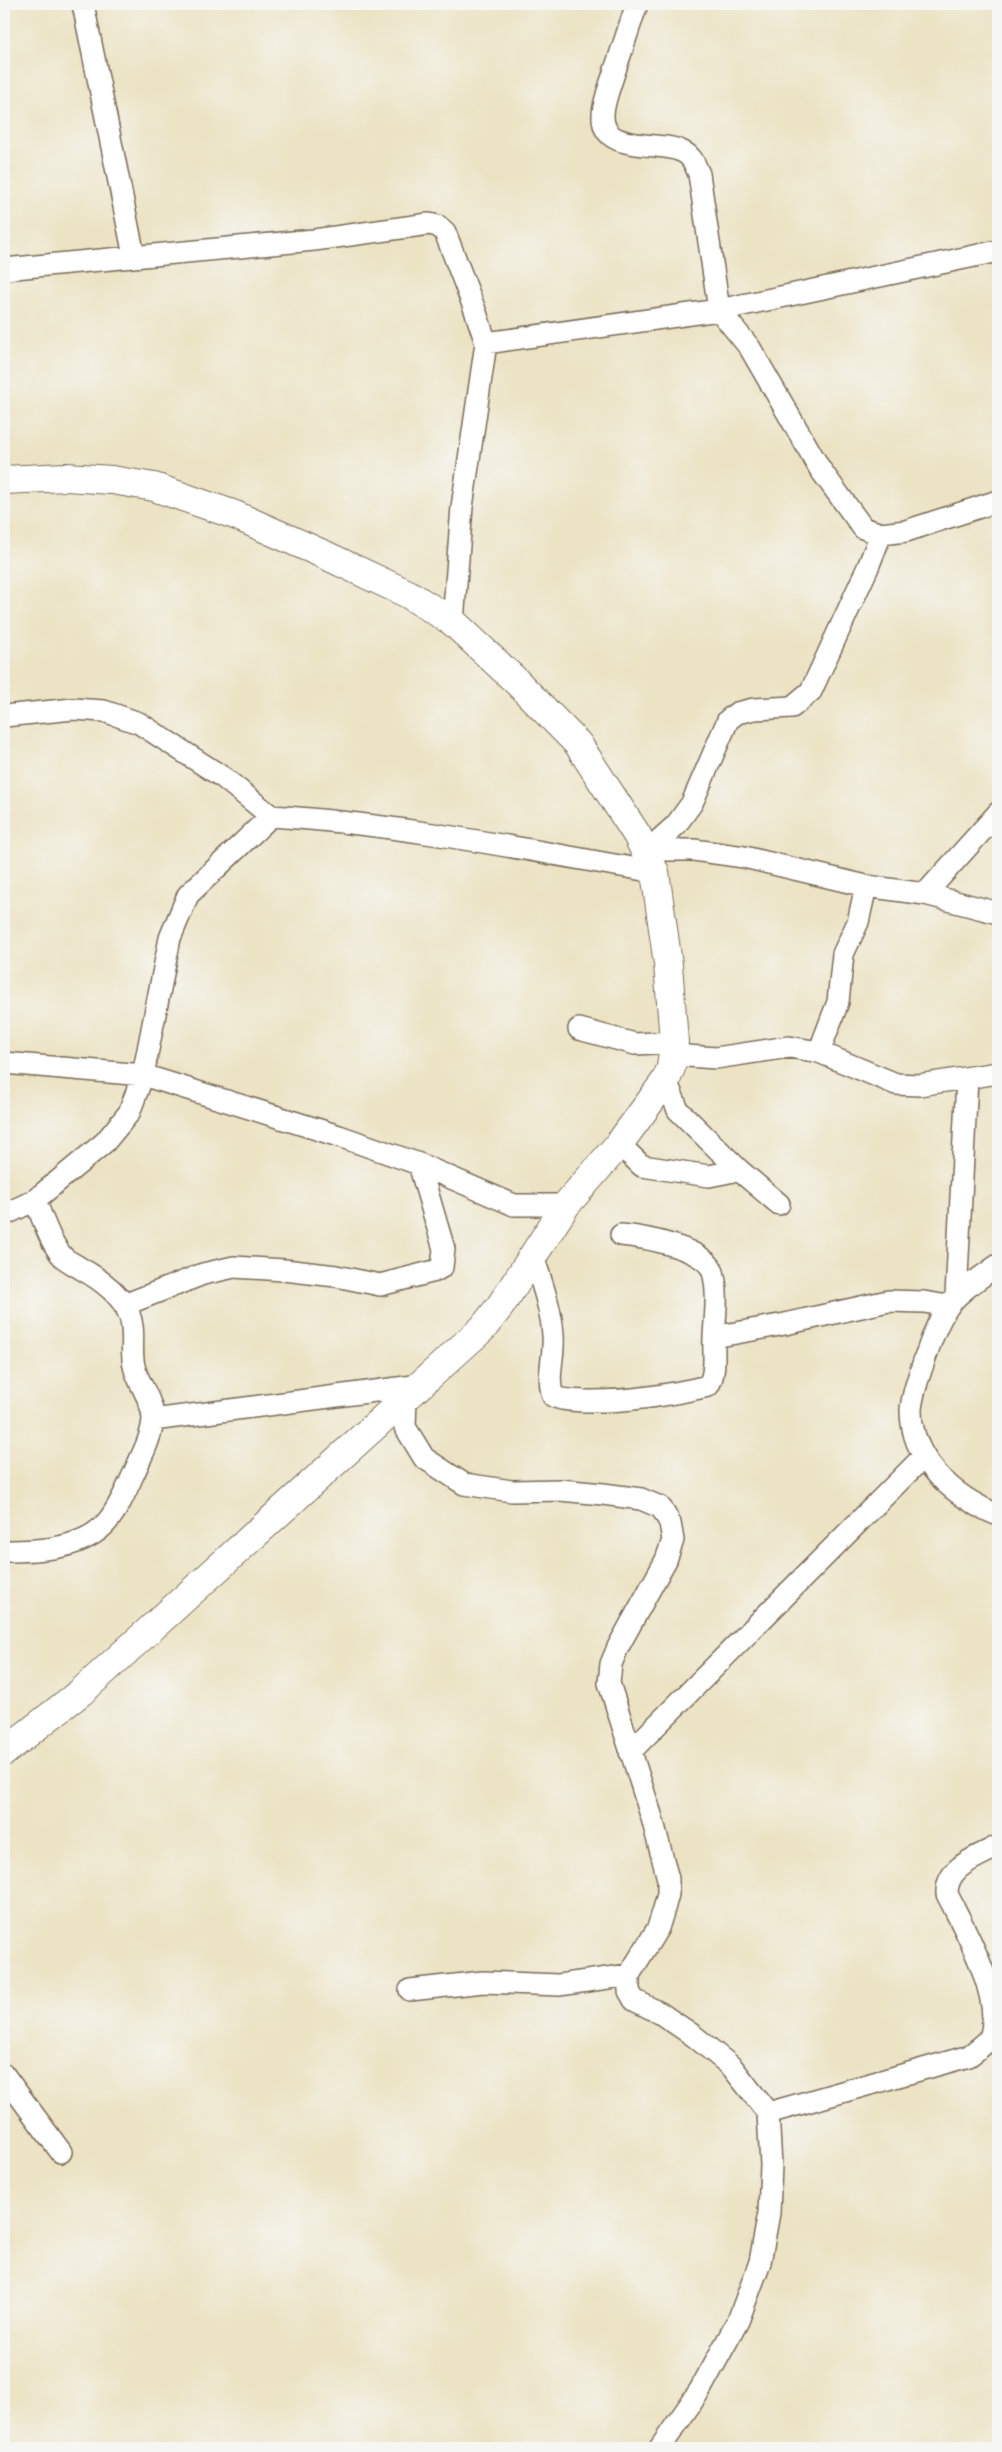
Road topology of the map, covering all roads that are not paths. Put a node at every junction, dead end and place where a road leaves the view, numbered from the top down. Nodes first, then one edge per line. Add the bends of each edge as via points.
1 (83, 4) edge
2 (637, 4) edge
3 (998, 251) edge
4 (134, 256) junction
5 (4, 269) edge
6 (719, 310) junction
7 (486, 343) junction
8 (4, 480) edge
9 (998, 501) edge
10 (881, 534) junction
11 (453, 622) junction
12 (4, 716) edge
13 (998, 813) edge
14 (271, 816) junction
15 (647, 852) junction
16 (866, 886) junction
17 (925, 894) junction
18 (998, 913) edge
19 (579, 1029) dead end
20 (819, 1052) junction
21 (671, 1059) junction
22 (4, 1063) edge
23 (998, 1073) edge
24 (143, 1075) junction
25 (967, 1079) junction
26 (619, 1144) junction
27 (419, 1164) junction
28 (739, 1170) junction
29 (35, 1200) junction
30 (779, 1204) dead end
31 (566, 1205) junction
32 (4, 1215) edge
33 (621, 1235) dead end
34 (533, 1256) junction
35 (998, 1264) edge
36 (952, 1301) junction
37 (124, 1305) junction
38 (714, 1337) junction
39 (414, 1391) junction
40 (153, 1420) junction
41 (922, 1457) junction
42 (998, 1515) edge
43 (4, 1550) edge
44 (4, 1752) edge
45 (630, 1752) junction
46 (998, 1846) edge
47 (629, 1975) junction
48 (410, 1990) dead end
49 (4, 2075) edge
50 (768, 2113) junction
51 (61, 2152) dead end
52 (660, 2448) edge

1 - 4 street
2 - 6 street via 605,101 604,122 619,139 640,146 680,150 695,163
3 - 6 street
4 - 5 street
4 - 7 street via 314,240 428,224 438,226 445,232 454,252
6 - 7 street
6 - 10 street via 750,348 820,469 863,528
7 - 11 street via 462,507
8 - 11 street via 75,478 154,487 235,515 325,555 408,594
9 - 10 street via 906,531
10 - 15 street via 811,691 792,707 754,709 736,713 728,720 692,803
11 - 15 street via 578,744
12 - 14 street via 73,709 104,711 139,723 224,778
13 - 17 street
14 - 15 street
14 - 24 street via 188,895 170,938
15 - 16 street via 694,850 744,857
15 - 21 street via 668,964
16 - 17 street
16 - 20 street via 858,922 843,954 838,1002
17 - 18 street
19 - 21 street via 635,1044
20 - 21 street via 789,1047 716,1058
20 - 25 street via 896,1084 919,1086
21 - 26 street
21 - 28 street via 678,1110
22 - 24 street
23 - 25 street
24 - 27 street via 282,1116
24 - 29 street via 129,1113 105,1142
25 - 36 street
26 - 28 street via 642,1166 709,1176
26 - 31 street
27 - 31 street via 514,1205
27 - 37 street via 444,1249 442,1267 435,1271 380,1285 310,1273 234,1268 203,1274
28 - 30 street
29 - 32 street
29 - 37 street via 62,1256 110,1289
31 - 34 street
33 - 38 street via 678,1247 705,1260 713,1270 715,1284
34 - 38 street via 548,1303 553,1335 550,1386 553,1396 558,1399 614,1402 661,1397 708,1386 714,1369
34 - 39 street via 483,1328
35 - 36 street
36 - 38 street via 888,1301
36 - 41 street via 932,1338 911,1408 913,1435
37 - 40 street via 132,1329 134,1365
39 - 40 street
39 - 44 street via 81,1692
39 - 45 street via 405,1428 424,1458 464,1484 512,1491 560,1490 641,1499 660,1506 664,1512 673,1540 666,1560 611,1664 609,1683
40 - 43 street via 144,1450 120,1503 106,1523 86,1538 60,1546 32,1551
41 - 42 street via 947,1486
41 - 45 street
45 - 47 street via 652,1818 668,1879 668,1894 658,1928
46 - 50 street via 954,1870 947,1887 992,1988 995,2011 990,2037 968,2056
47 - 48 street via 559,1985 483,1982
47 - 50 street via 629,1991 634,2000 687,2031 732,2066
49 - 51 street
50 - 52 street via 769,2212 760,2262 733,2330 700,2390

